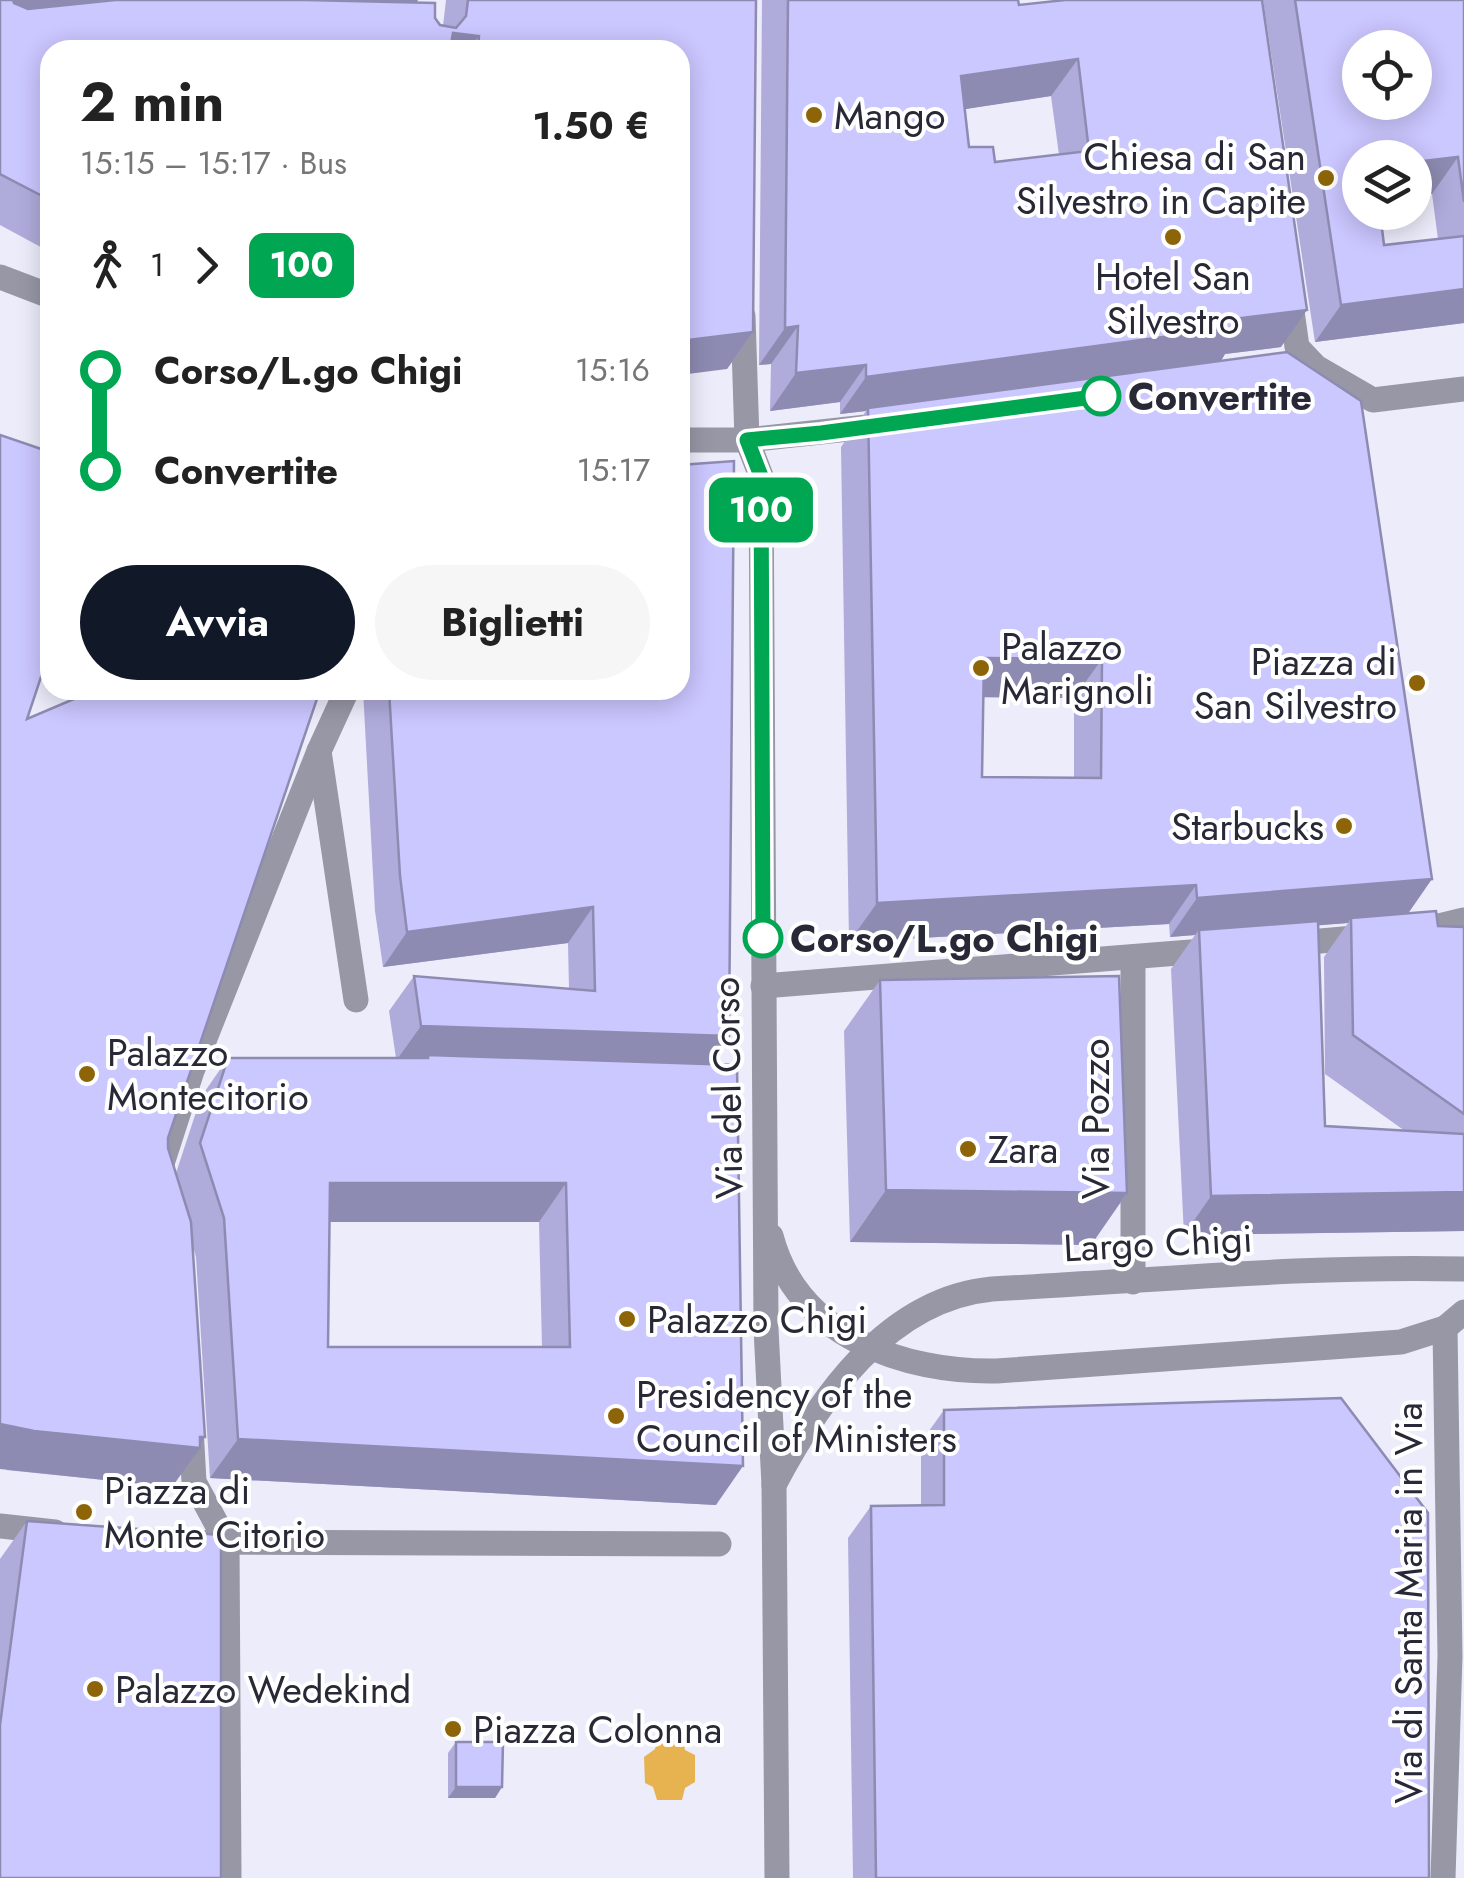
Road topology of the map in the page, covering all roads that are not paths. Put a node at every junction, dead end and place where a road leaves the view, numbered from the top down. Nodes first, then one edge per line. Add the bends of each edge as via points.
1 (1286, 270) edge
2 (0, 276) edge
3 (744, 289) edge
4 (40, 292) edge
5 (1464, 389) edge
6 (916, 420) edge
7 (690, 440) edge
8 (747, 440) junction
9 (342, 700) edge
10 (319, 750) junction
11 (1464, 920) edge
12 (1133, 956) junction
13 (763, 986) junction
14 (356, 1000) dead end
15 (736, 1088) edge
16 (764, 1089) junction
17 (162, 1201) edge
18 (766, 1217) junction
19 (1464, 1269) edge
20 (1134, 1282) junction
21 (1454, 1320) edge
22 (872, 1348) junction
23 (189, 1407) edge
24 (774, 1485) junction
25 (0, 1526) edge
26 (84, 1534) edge
27 (180, 1539) edge
28 (227, 1543) junction
29 (719, 1544) dead end
30 (229, 1878) edge
31 (777, 1878) edge
32 (1443, 1878) edge

1 - 5 street via 1304,368 1372,400
2 - 4 street
3 - 8 street, Via del Corso
6 - 8 street
7 - 8 street
8 - 13 street, Via del Corso via 761,476
9 - 10 street
10 - 14 street
10 - 17 street via 156,1182
11 - 12 street via 1307,952 1259,946
12 - 13 street
12 - 20 street, Via Pozzo
13 - 16 street, Via del Corso
15 - 16 street
16 - 18 street, Via del Corso
18 - 22 street via 796,1290 829,1323
18 - 24 street, Via del Corso
19 - 20 street, Largo Chigi
20 - 22 street, Largo Chigi via 972,1291 916,1316
21 - 22 street via 1401,1342 998,1371 929,1368
21 - 32 street, Via di Santa Maria in Via
22 - 24 street, Largo Chigi via 825,1398
23 - 28 street via 194,1482
24 - 31 street, Via del Corso
25 - 26 street
27 - 28 street
28 - 29 street
28 - 30 street

